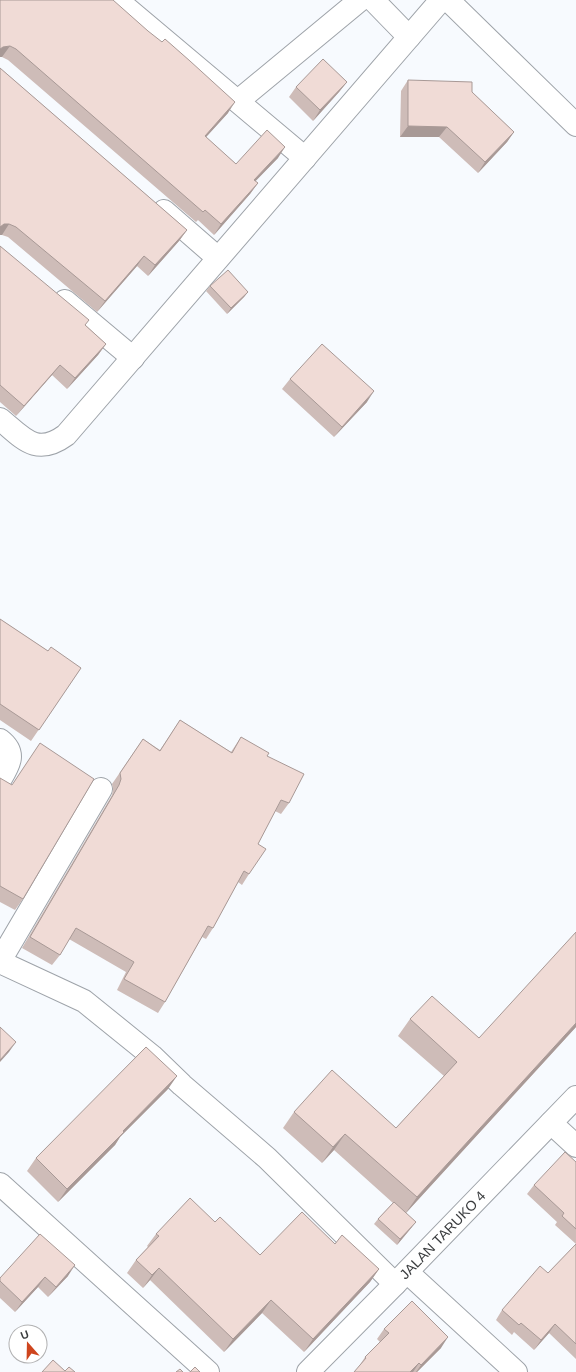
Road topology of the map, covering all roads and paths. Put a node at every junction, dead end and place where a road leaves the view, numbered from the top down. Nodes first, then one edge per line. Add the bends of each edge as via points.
1 (360, 0) edge
2 (373, 0) edge
3 (441, 0) edge
4 (448, 0) edge
5 (130, 4) edge
6 (409, 37) junction
7 (238, 101) junction
8 (576, 125) edge
9 (305, 158) junction
10 (148, 197) edge
11 (218, 258) junction
12 (48, 287) edge
13 (133, 358) junction
14 (0, 419) edge
15 (0, 740) edge
16 (0, 780) edge
17 (101, 789) dead end
18 (0, 962) edge
19 (576, 1097) edge
20 (551, 1122) junction
21 (576, 1146) edge
22 (0, 1184) edge
23 (401, 1278) junction
24 (208, 1372) edge
25 (308, 1372) edge
26 (516, 1372) edge

1 - 7 street
2 - 6 street
3 - 6 street
4 - 8 street
5 - 7 street
6 - 9 street
7 - 9 street
9 - 11 street
10 - 11 street
11 - 13 street
12 - 13 street
13 - 14 street via 66,435 56,442 43,446 29,443
15 - 16 street via 6,744 10,756 9,766
17 - 18 street
18 - 23 street via 84,1001 152,1056
19 - 20 street, JALAN TARUKO 4
20 - 21 street
20 - 23 street, JALAN TARUKO 4
22 - 24 street
23 - 25 street, JALAN TARUKO 4
23 - 26 street

